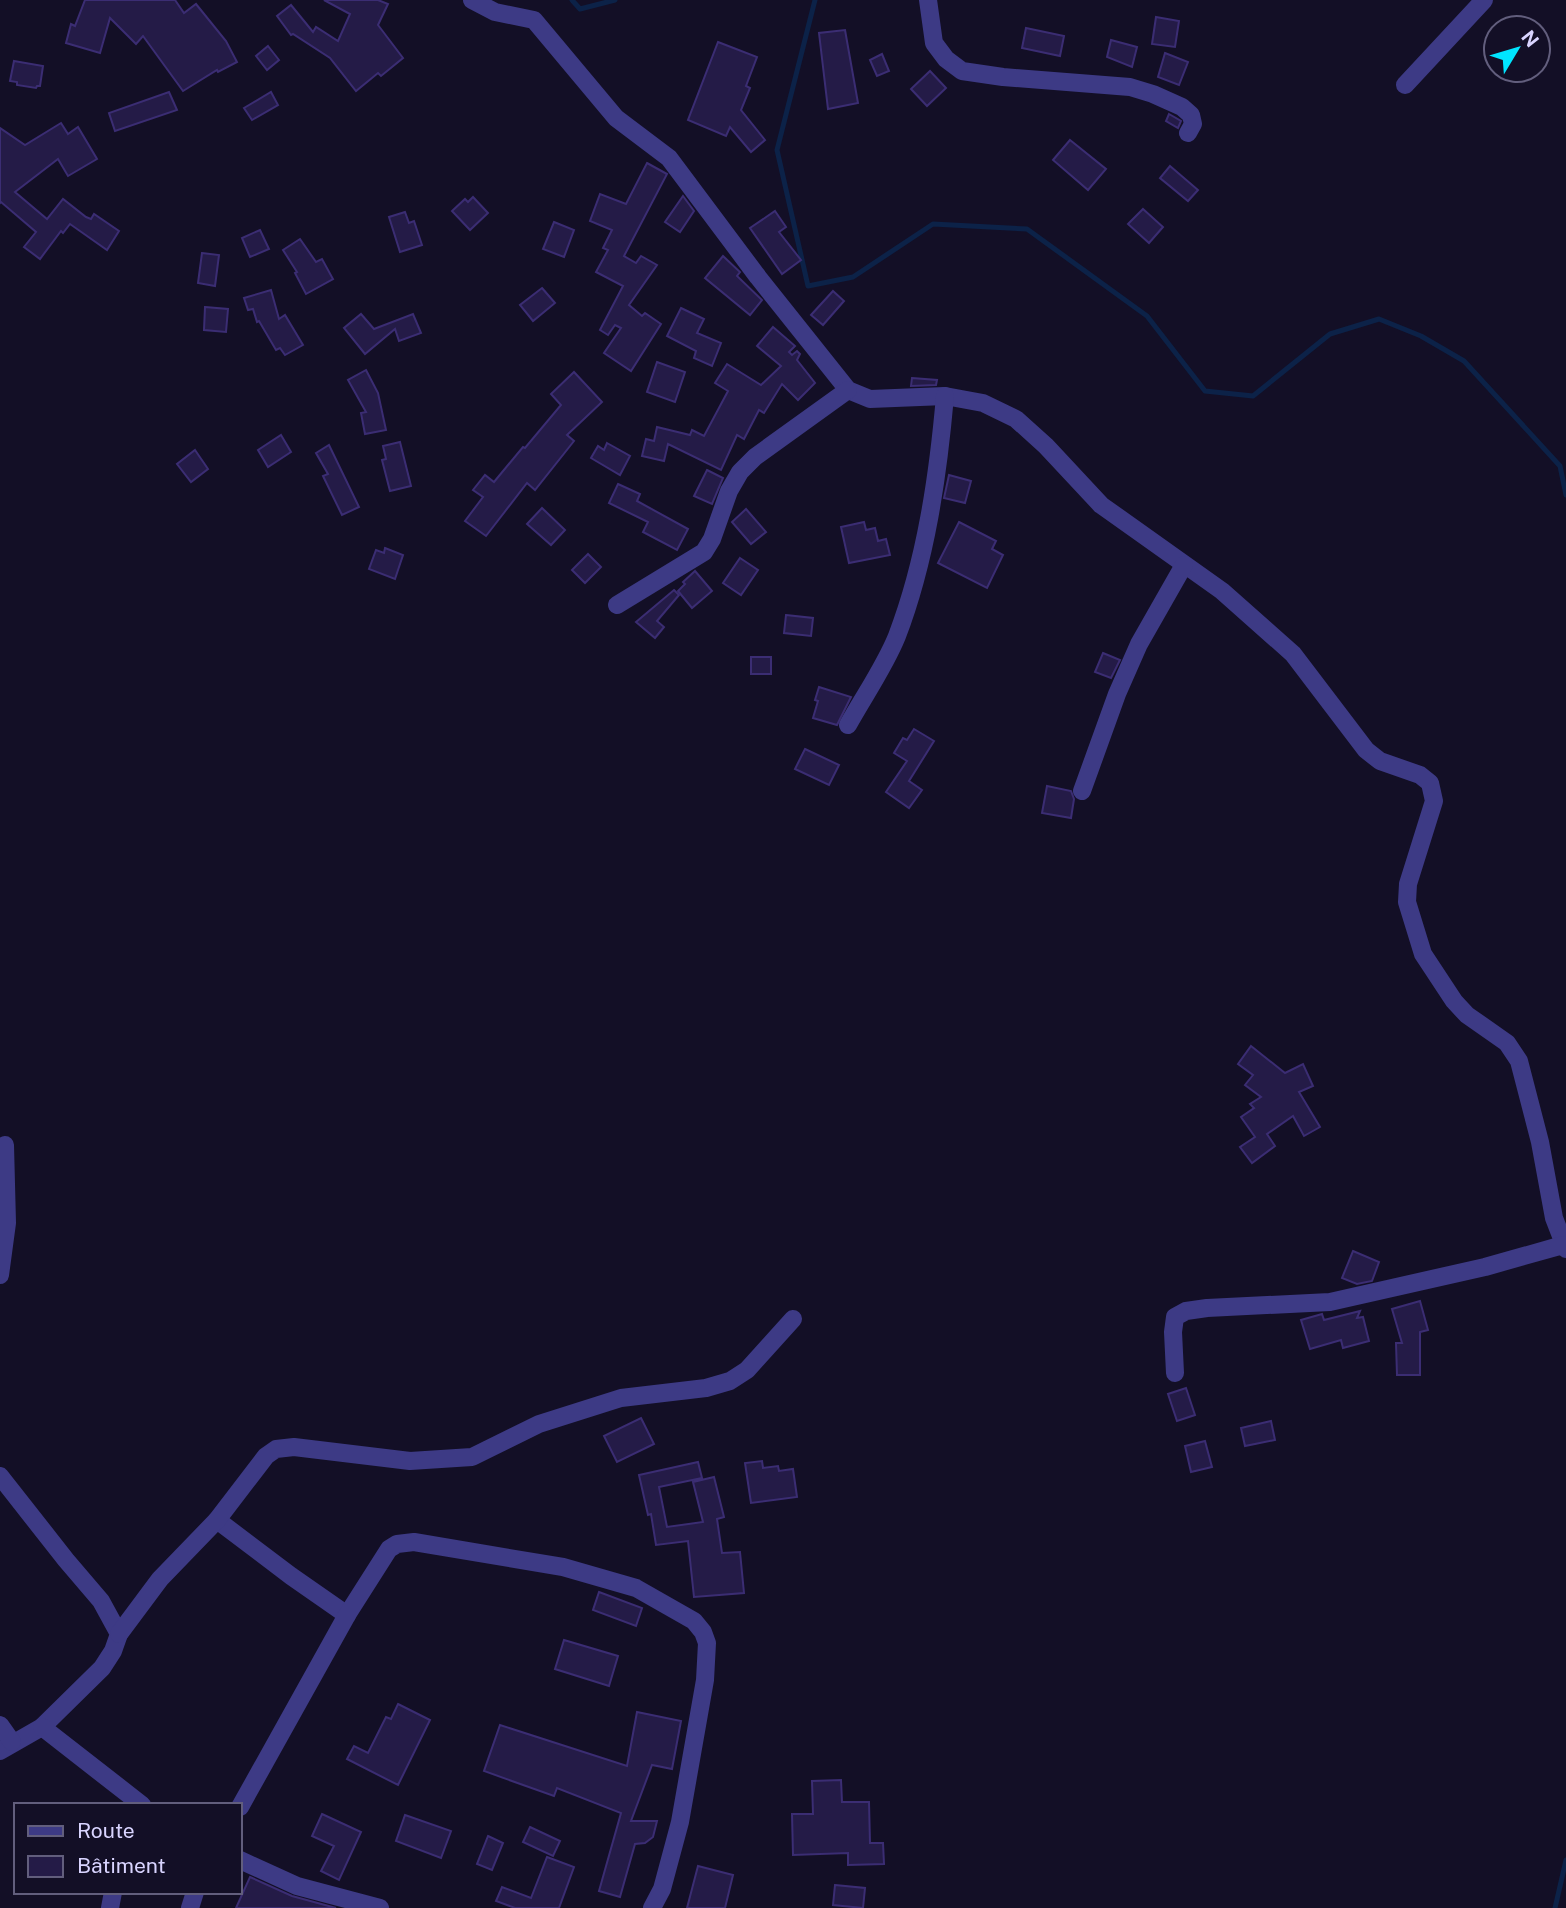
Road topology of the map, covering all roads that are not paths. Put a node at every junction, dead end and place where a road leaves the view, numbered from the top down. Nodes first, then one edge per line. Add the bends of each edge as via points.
1 (472, 0) edge
2 (928, 0) edge
3 (1485, 0) edge
4 (1405, 85) dead end
5 (1188, 133) dead end
6 (848, 390) junction
7 (945, 396) junction
8 (1184, 565) junction
9 (617, 605) dead end
10 (848, 724) dead end
11 (1082, 791) dead end
12 (5, 1145) dead end
13 (1565, 1247) edge
14 (0, 1275) edge
15 (793, 1319) dead end
16 (1175, 1373) dead end
17 (0, 1476) edge
18 (217, 1520) junction
19 (347, 1615) junction
20 (119, 1634) junction
21 (0, 1725) edge
22 (42, 1727) junction
23 (6, 1746) edge
24 (137, 1803) edge
25 (242, 1803) edge
26 (242, 1861) edge
27 (380, 1908) edge
28 (652, 1908) edge

1 - 6 street via 495,12 534,20 616,118 669,158
2 - 5 street via 934,43 962,71 1130,87 1182,107 1191,115
3 - 4 street
6 - 7 street via 870,399
6 - 9 street via 740,472 704,552
7 - 8 street via 984,403 1016,419 1101,505
7 - 10 street via 923,548 904,616
8 - 11 street via 1139,644
8 - 13 street via 1222,591 1293,654 1366,750 1430,783 1434,801 1407,902 1423,954 1454,1001 1466,1015 1507,1043 1519,1061 1554,1218
12 - 14 street via 7,1223
13 - 16 street via 1331,1302 1186,1311 1175,1317
15 - 18 street via 747,1370 730,1381 621,1398 539,1424 472,1457 410,1461 294,1447 276,1449
17 - 20 street via 102,1601
18 - 19 street
18 - 20 street via 160,1579
19 - 25 street
19 - 28 street via 389,1549 414,1542 563,1567 636,1588 694,1621 707,1643 705,1681 680,1822 662,1889
20 - 22 street via 102,1668
21 - 23 street
22 - 23 street
22 - 24 street
26 - 27 street via 298,1885

